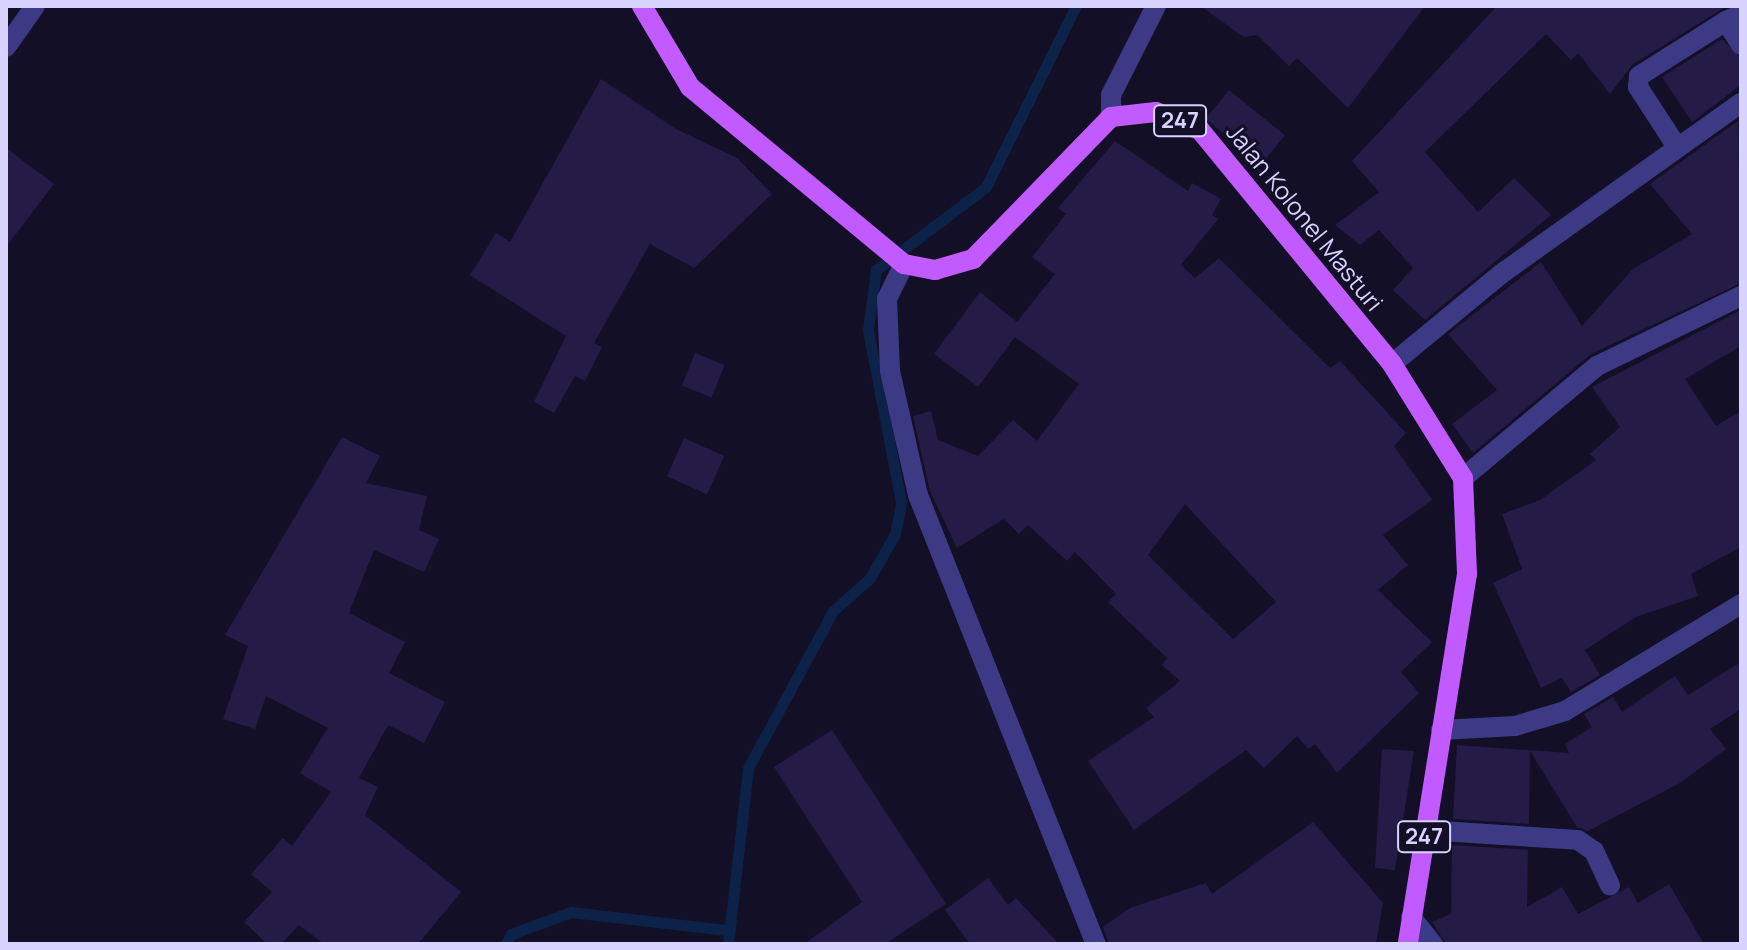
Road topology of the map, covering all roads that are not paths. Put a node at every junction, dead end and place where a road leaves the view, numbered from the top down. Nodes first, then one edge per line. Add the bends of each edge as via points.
1 (35, 6) edge
2 (642, 6) edge
3 (1156, 6) edge
4 (1734, 17) edge
5 (1741, 45) edge
6 (6, 47) edge
7 (1741, 103) edge
8 (1111, 117) junction
9 (1677, 147) junction
10 (904, 264) junction
11 (1741, 296) edge
12 (1392, 364) junction
13 (1463, 478) junction
14 (1741, 604) edge
15 (1441, 730) junction
16 (1425, 830) junction
17 (1610, 886) dead end
18 (1411, 917) junction
19 (1096, 944) edge
20 (1408, 944) edge
21 (1433, 944) edge

1 - 6 street
2 - 10 main road via 690,87
3 - 8 street via 1111,95
4 - 5 street
4 - 9 street via 1639,76 1638,87
7 - 9 street
8 - 10 main road via 973,259 935,270
8 - 12 main road, Jalan Kolonel Masturi / 247 via 1156,112 1200,130
9 - 12 street
10 - 19 street via 887,299 890,371 918,495
11 - 13 street via 1597,366
12 - 13 main road, Jalan Kolonel Masturi / 247
13 - 15 main road, Jalan Kolonel Masturi / 247 via 1467,574
14 - 15 street via 1565,711 1515,726
15 - 16 main road, Jalan Kolonel Masturi / 247
16 - 17 street via 1578,840 1594,851
16 - 18 main road, Jalan Kolonel Masturi / 247
18 - 20 main road, Jalan Kolonel Masturi / 247
18 - 21 street

